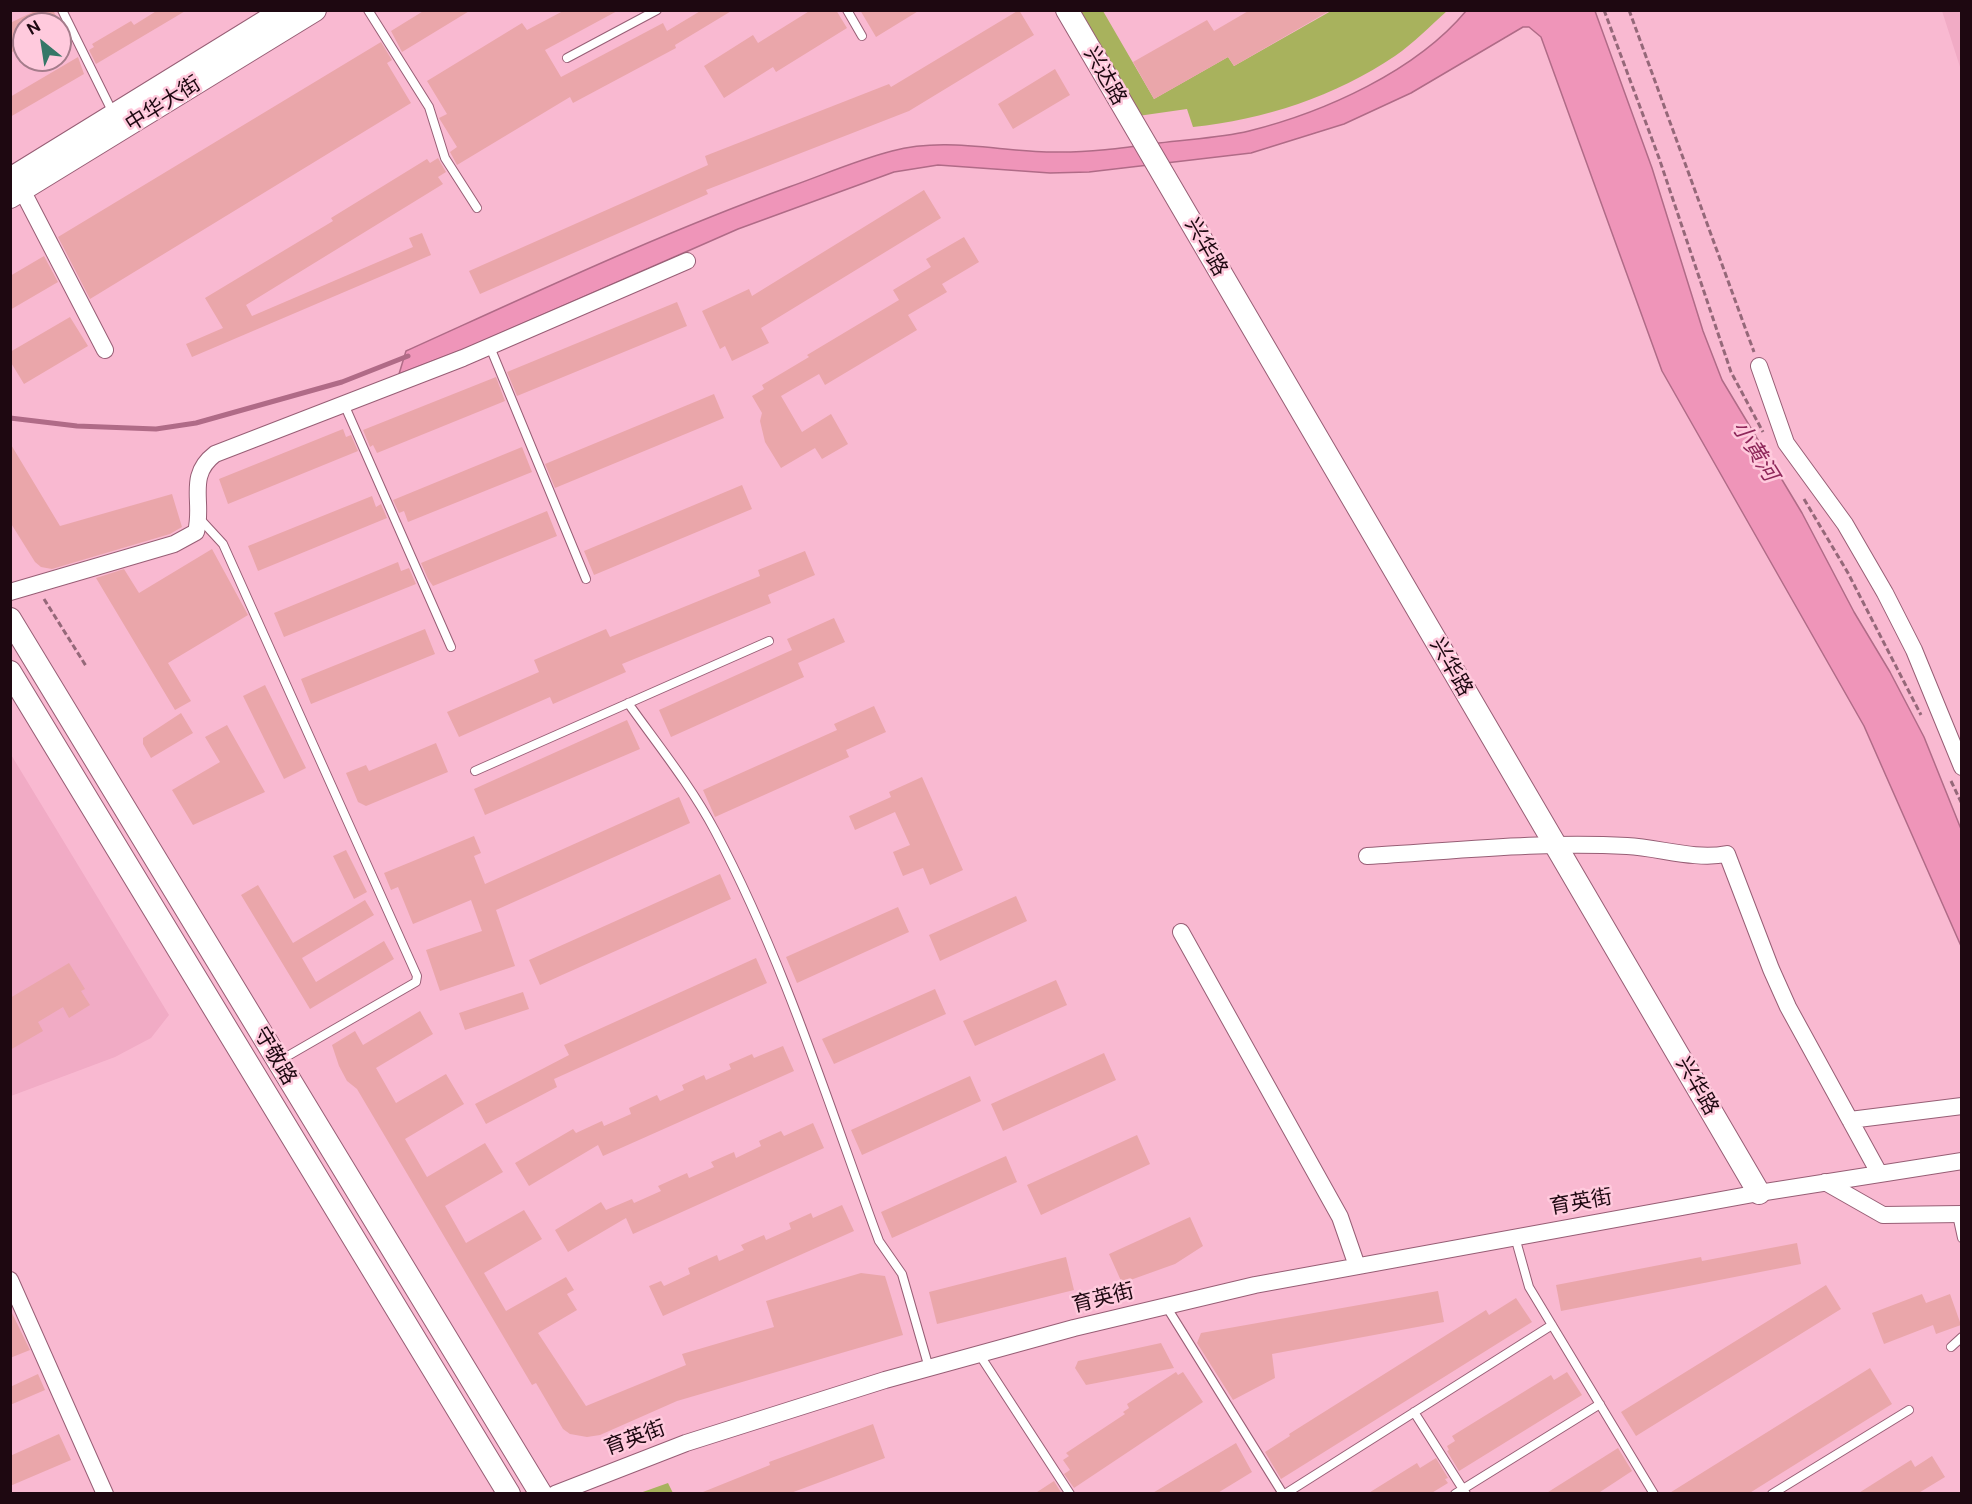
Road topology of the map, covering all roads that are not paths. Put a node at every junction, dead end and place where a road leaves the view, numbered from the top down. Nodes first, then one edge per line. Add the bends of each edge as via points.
1 (62, 10) edge
2 (315, 10) edge
3 (369, 10) edge
4 (657, 10) edge
5 (847, 10) edge
6 (1067, 10) edge
7 (280, 16) edge
8 (862, 36) dead end
9 (567, 58) dead end
10 (114, 115) junction
11 (1143, 141) joint
12 (14, 189) edge
13 (477, 208) dead end
14 (687, 261) dead end
15 (490, 347) junction
16 (105, 350) dead end
17 (1759, 366) road end
18 (344, 405) junction
19 (200, 519) junction
20 (586, 579) dead end
21 (10, 592) edge
22 (10, 619) edge
23 (769, 642) dead end
24 (451, 647) dead end
25 (10, 672) edge
26 (628, 704) junction
27 (1962, 767) edge
28 (475, 771) dead end
29 (1556, 846) junction
30 (1367, 856) dead end
31 (1181, 932) dead end
32 (278, 1061) junction
33 (1962, 1106) edge
34 (1850, 1120) junction
35 (1962, 1161) edge
36 (1879, 1173) junction
37 (1825, 1182) junction
38 (1759, 1193) junction
39 (1959, 1215) edge
40 (1515, 1237) junction
41 (1962, 1238) edge
42 (1356, 1266) junction
43 (10, 1280) edge
44 (1166, 1306) junction
45 (1552, 1325) junction
46 (1962, 1337) edge
47 (1951, 1347) dead end
48 (979, 1354) junction
49 (929, 1368) junction
50 (1600, 1404) junction
51 (1909, 1410) dead end
52 (1414, 1412) junction
53 (1462, 1492) edge
54 (105, 1494) edge
55 (510, 1494) edge
56 (541, 1494) edge
57 (555, 1494) edge
58 (1070, 1494) edge
59 (1284, 1494) edge
60 (1654, 1494) edge
61 (1772, 1494) edge

1 - 10 lane
2 - 7 street, 中华大街
3 - 13 lane via 429,107 445,158
4 - 9 lane
5 - 8 lane
6 - 11 street, 兴达路
7 - 10 street, 中华大街
7 - 12 street, 中华大街
10 - 12 street, 中华大街
11 - 29 street, 兴华路
12 - 16 street
14 - 15 street
15 - 18 street
15 - 20 lane
17 - 27 street via 1786,443 1845,524 1886,593
18 - 19 street via 215,454 203,463 197,479
18 - 24 lane
19 - 21 street via 196,532 184,540
19 - 32 lane via 222,544 417,976 416,982
22 - 32 street, 守敬路
23 - 26 lane
25 - 55 street, 守敬路
26 - 28 lane
26 - 49 lane via 693,795 737,877 791,998 879,1241 902,1274
29 - 30 street
29 - 34 street via 1628,846 1699,856 1727,854 1775,978
29 - 38 street, 兴华路
31 - 42 street via 1340,1217
32 - 56 street, 守敬路
33 - 34 street
34 - 36 street
35 - 36 street, 育英街
36 - 37 street, 育英街
37 - 38 street, 育英街
37 - 39 street via 1883,1215
38 - 40 street, 育英街
39 - 41 lane
40 - 42 street, 育英街
40 - 45 lane via 1529,1287
42 - 44 street, 育英街
43 - 54 street
44 - 48 street, 育英街
44 - 59 lane
45 - 50 lane
45 - 52 lane
46 - 47 lane
48 - 49 street, 育英街
48 - 58 lane
49 - 57 street, 育英街 via 686,1443
50 - 53 lane
50 - 60 lane
51 - 61 lane
52 - 53 lane
52 - 59 lane

